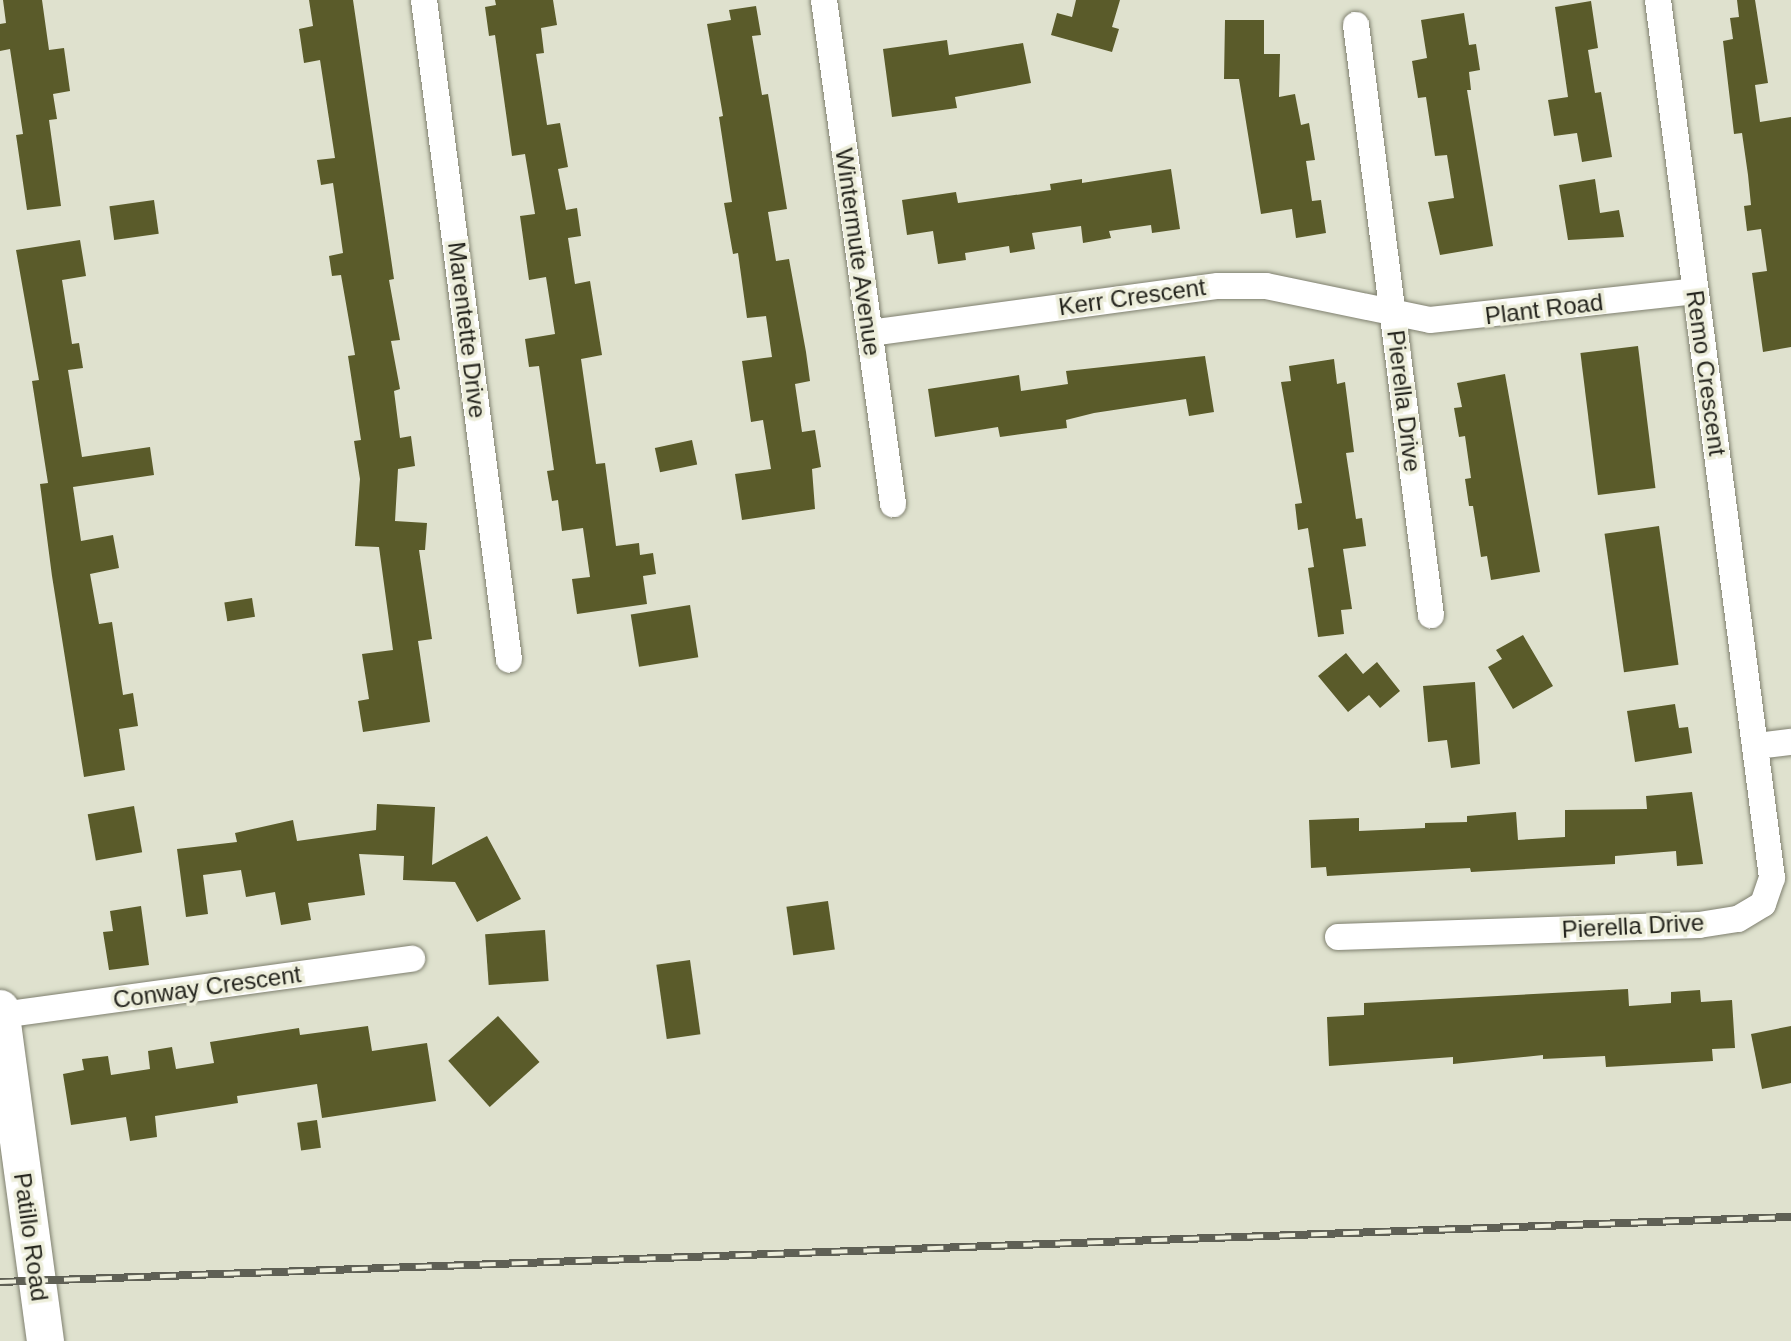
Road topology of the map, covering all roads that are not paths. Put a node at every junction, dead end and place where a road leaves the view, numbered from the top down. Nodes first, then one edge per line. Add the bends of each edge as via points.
1 (424, 0) edge
2 (824, 0) edge
3 (1658, 0) edge
4 (1356, 25) dead end
5 (1695, 291) junction
6 (1393, 313) junction
7 (870, 332) junction
8 (893, 504) dead end
9 (1431, 615) dead end
10 (509, 660) dead end
11 (1791, 742) edge
12 (1757, 746) junction
13 (1338, 937) dead end
14 (412, 959) dead end
15 (1, 1012) edge
16 (45, 1341) edge

1 - 10 street, Marentette Drive
2 - 7 street, Wintermute Avenue
3 - 5 street, Remo Crescent
4 - 6 street
5 - 6 street, Plant Road via 1472,318 1430,320
5 - 12 street, Remo Crescent
6 - 7 street, Kerr Crescent via 1266,286 1218,286
6 - 9 street, Pierella Drive
7 - 8 street, Wintermute Avenue
11 - 12 street
12 - 13 street, Pierella Drive via 1772,878 1763,904 1738,919 1699,925
14 - 15 street, Conway Crescent
15 - 16 street, Patillo Road

